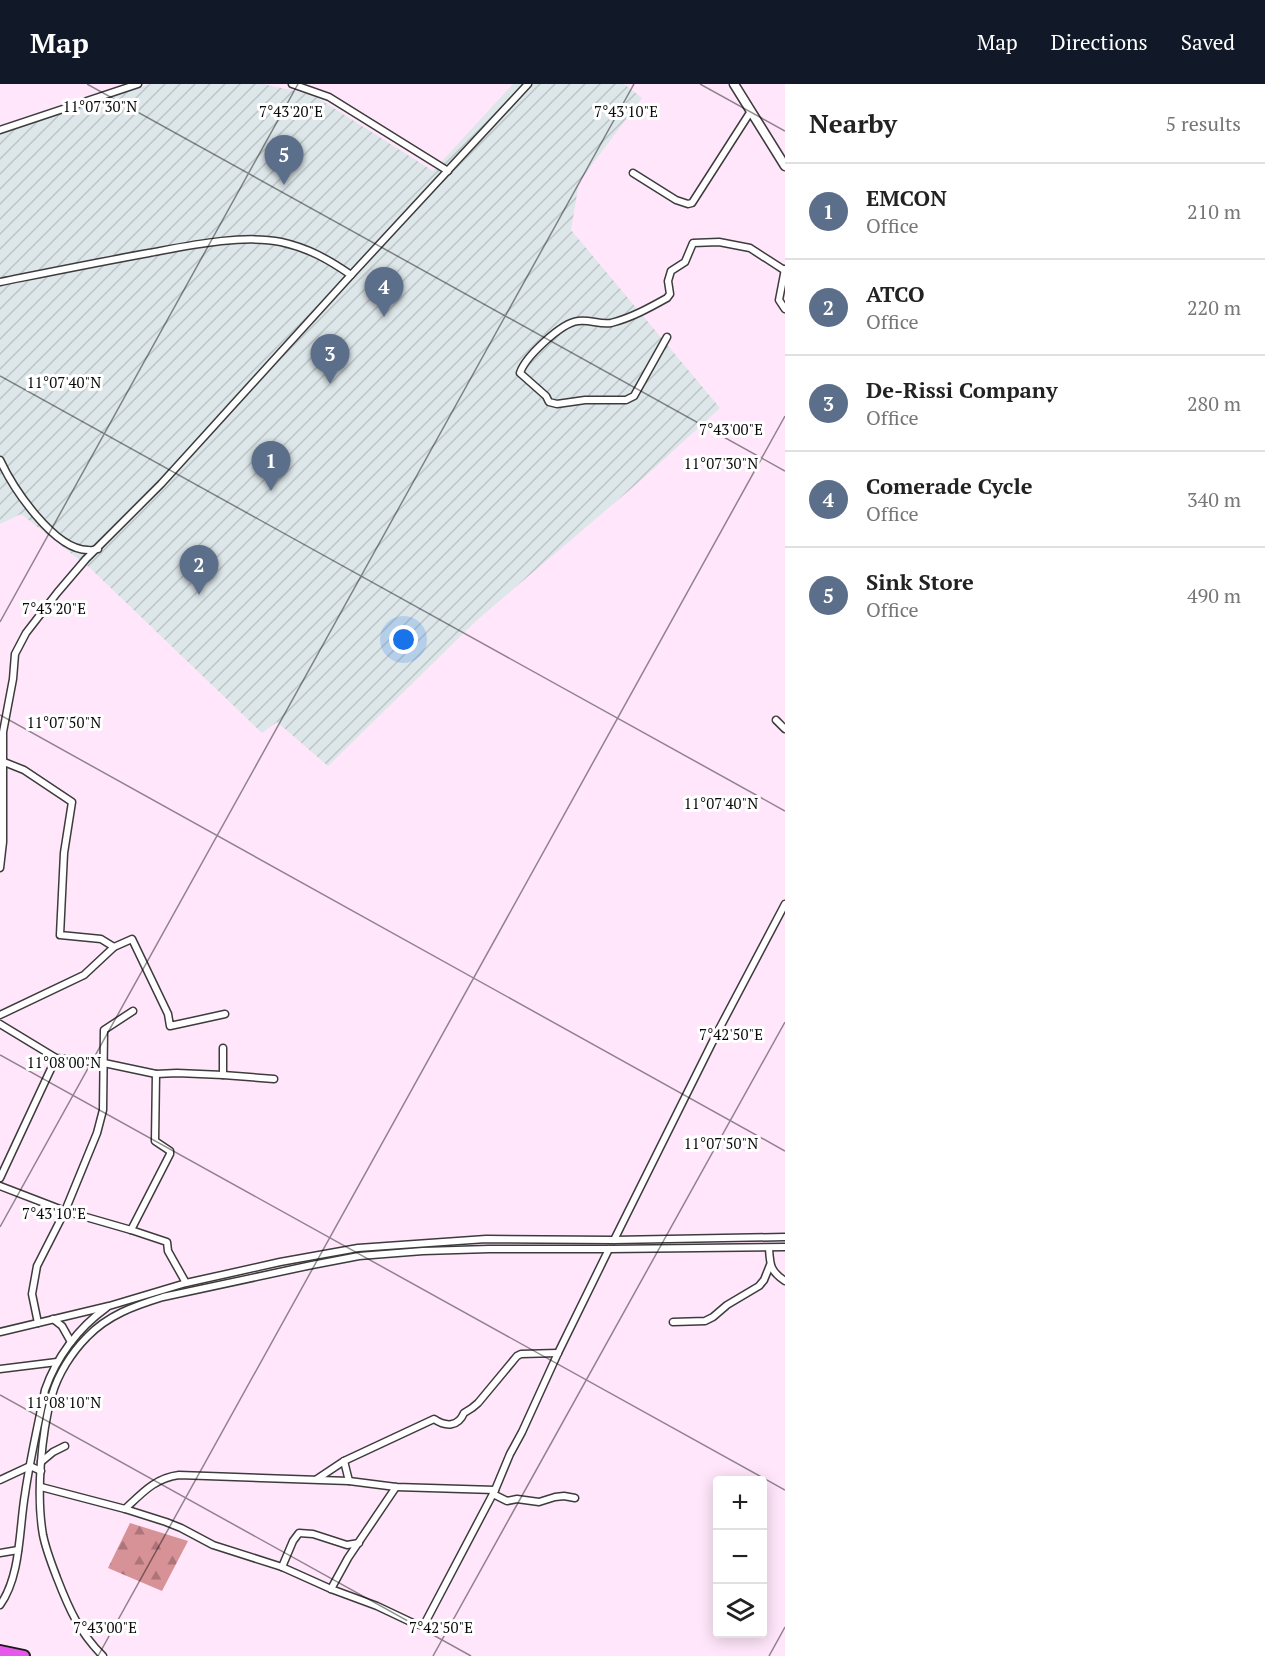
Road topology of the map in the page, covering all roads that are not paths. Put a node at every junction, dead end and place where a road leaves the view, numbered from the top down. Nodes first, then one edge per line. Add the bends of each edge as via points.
1 (138, 84) edge
2 (292, 84) edge
3 (528, 84) edge
4 (734, 84) edge
5 (751, 111) junction
6 (0, 130) edge
7 (785, 166) edge
8 (448, 171) junction
9 (633, 173) dead end
10 (785, 270) edge
11 (351, 275) junction
12 (0, 282) edge
13 (785, 309) edge
14 (667, 337) dead end
15 (0, 460) edge
16 (98, 549) junction
17 (777, 720) dead end
18 (785, 729) edge
19 (4, 762) junction
20 (1, 805) edge
21 (1, 842) edge
22 (0, 868) edge
23 (785, 904) edge
24 (114, 947) junction
25 (133, 1011) dead end
26 (225, 1014) dead end
27 (0, 1015) edge
28 (0, 1024) edge
29 (224, 1048) dead end
30 (56, 1058) junction
31 (104, 1063) junction
32 (156, 1074) junction
33 (223, 1075) junction
34 (274, 1079) dead end
35 (0, 1178) edge
36 (0, 1186) edge
37 (65, 1211) junction
38 (131, 1230) junction
39 (785, 1237) edge
40 (733, 1239) junction
41 (614, 1240) junction
42 (785, 1247) edge
43 (733, 1248) junction
44 (769, 1248) junction
45 (609, 1249) junction
46 (770, 1265) junction
47 (785, 1281) edge
48 (186, 1282) junction
49 (109, 1306) junction
50 (53, 1319) junction
51 (672, 1322) dead end
52 (38, 1323) junction
53 (0, 1332) edge
54 (71, 1342) junction
55 (558, 1353) junction
56 (57, 1362) junction
57 (0, 1369) edge
58 (39, 1419) junction
59 (47, 1420) junction
60 (66, 1446) dead end
61 (344, 1461) junction
62 (41, 1462) junction
63 (30, 1467) junction
64 (41, 1471) junction
65 (0, 1480) edge
66 (316, 1480) junction
67 (349, 1481) junction
68 (40, 1487) junction
69 (396, 1487) junction
70 (494, 1492) junction
71 (575, 1498) dead end
72 (125, 1509) junction
73 (359, 1543) junction
74 (18, 1550) junction
75 (0, 1552) edge
76 (282, 1567) junction
77 (332, 1589) junction
78 (0, 1605) edge
79 (0, 1651) edge
80 (24, 1656) edge
81 (103, 1656) edge

1 - 6 street
2 - 8 street via 329,97
3 - 8 street
4 - 5 street
5 - 7 street
5 - 9 street via 692,203 676,200
8 - 11 street
10 - 13 street via 779,300
10 - 14 street via 750,248 719,242 693,243 685,262 671,271 667,298 613,322 578,321 564,326 520,373 549,402 626,400 634,396
11 - 12 street via 305,248 256,240 195,245
11 - 16 street
15 - 16 street via 26,503 61,539 72,546
16 - 19 street via 33,624 15,654 3,732
17 - 18 street
19 - 20 street
19 - 24 street via 24,770 72,802 64,853 60,935 101,939
20 - 21 street
21 - 22 street
23 - 41 street
24 - 26 street via 132,939 170,1026
24 - 27 street via 84,975
25 - 31 street via 104,1030
28 - 30 street
29 - 33 street
30 - 31 street
30 - 35 street
31 - 32 street
31 - 37 street via 103,1110
32 - 33 street
32 - 38 street via 154,1141 170,1154
33 - 34 street
36 - 37 street
37 - 38 street
37 - 52 street via 37,1266 32,1294
38 - 48 street via 167,1242
39 - 40 street
40 - 41 street
40 - 43 street
41 - 48 street via 486,1239 358,1248
42 - 44 street
43 - 44 street
43 - 45 street
44 - 46 street
45 - 55 street
45 - 59 street via 489,1249 359,1256 163,1297 117,1314 86,1338 58,1379
46 - 47 street via 774,1274
46 - 51 street via 759,1286 713,1317 705,1321
48 - 49 street
49 - 50 street
49 - 54 street
50 - 52 street
50 - 54 street
52 - 53 street
54 - 56 street
55 - 61 street via 517,1356 478,1403 453,1425 434,1419
55 - 70 street
56 - 57 street
56 - 58 street via 45,1390
58 - 59 street
58 - 63 street
59 - 62 street
60 - 62 street
61 - 66 street
61 - 67 street
62 - 64 street
63 - 64 street
63 - 65 street
63 - 74 street
64 - 68 street
66 - 67 street
66 - 72 street via 179,1474 149,1486
67 - 69 street
68 - 72 street
68 - 81 street via 43,1537 52,1566 71,1614
69 - 70 street
69 - 73 street
70 - 71 street via 507,1501
70 - 77 street via 424,1623 416,1624
72 - 76 street via 181,1528 213,1545
73 - 76 street via 347,1545 313,1533 299,1533
73 - 77 street
74 - 75 street
74 - 78 street via 9,1588
76 - 77 street
79 - 80 highway

